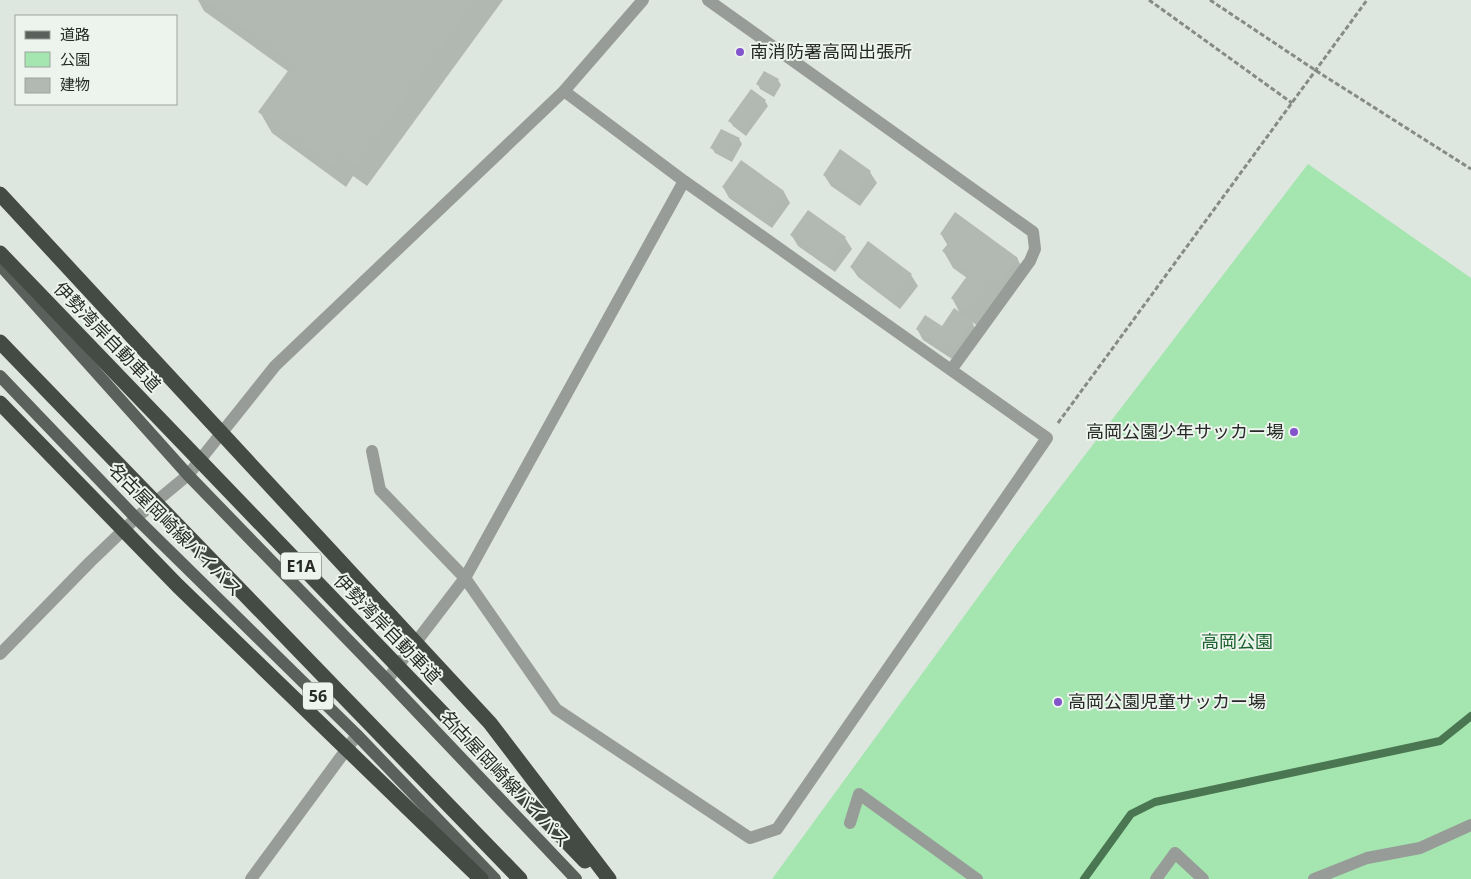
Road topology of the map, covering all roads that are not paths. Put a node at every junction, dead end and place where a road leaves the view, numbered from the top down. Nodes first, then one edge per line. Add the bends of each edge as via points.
1 (643, 0) edge
2 (708, 0) edge
3 (564, 91) junction
4 (684, 181) junction
5 (0, 194) edge
6 (0, 253) edge
7 (0, 265) edge
8 (0, 342) edge
9 (951, 370) junction
10 (0, 376) edge
11 (0, 403) edge
12 (372, 451) dead end
13 (188, 475) junction
14 (136, 518) junction
15 (465, 578) junction
16 (0, 654) edge
17 (388, 680) junction
18 (357, 735) junction
19 (850, 823) dead end
20 (1471, 825) edge
21 (251, 879) edge
22 (481, 879) edge
23 (494, 879) edge
24 (520, 879) edge
25 (576, 879) edge
26 (602, 879) edge
27 (609, 879) edge
28 (977, 879) edge
29 (1156, 879) edge
30 (1203, 879) edge
31 (1314, 879) edge

1 - 3 street
2 - 9 street via 1033,232 1035,249 1030,261
3 - 4 street
3 - 13 street via 275,366
4 - 9 street
4 - 15 street
5 - 27 highway via 490,723
6 - 26 highway, 伊勢湾岸自動車道 / E1A
7 - 13 main road, 名古屋岡崎線バイパス
8 - 24 highway
9 - 15 street via 1047,438 777,829 750,838 556,709
10 - 14 main road, 名古屋岡崎線バイパス / 56
11 - 22 highway via 178,586
12 - 15 street via 380,490
13 - 14 street
13 - 17 main road, 名古屋岡崎線バイパス
14 - 16 street
14 - 18 main road, 名古屋岡崎線バイパス / 56
15 - 17 street
17 - 25 main road, 名古屋岡崎線バイパス
18 - 21 street
18 - 23 main road, 名古屋岡崎線バイパス / 56
19 - 28 street via 859,794
20 - 31 street via 1420,848 1367,858
29 - 30 street via 1174,853

